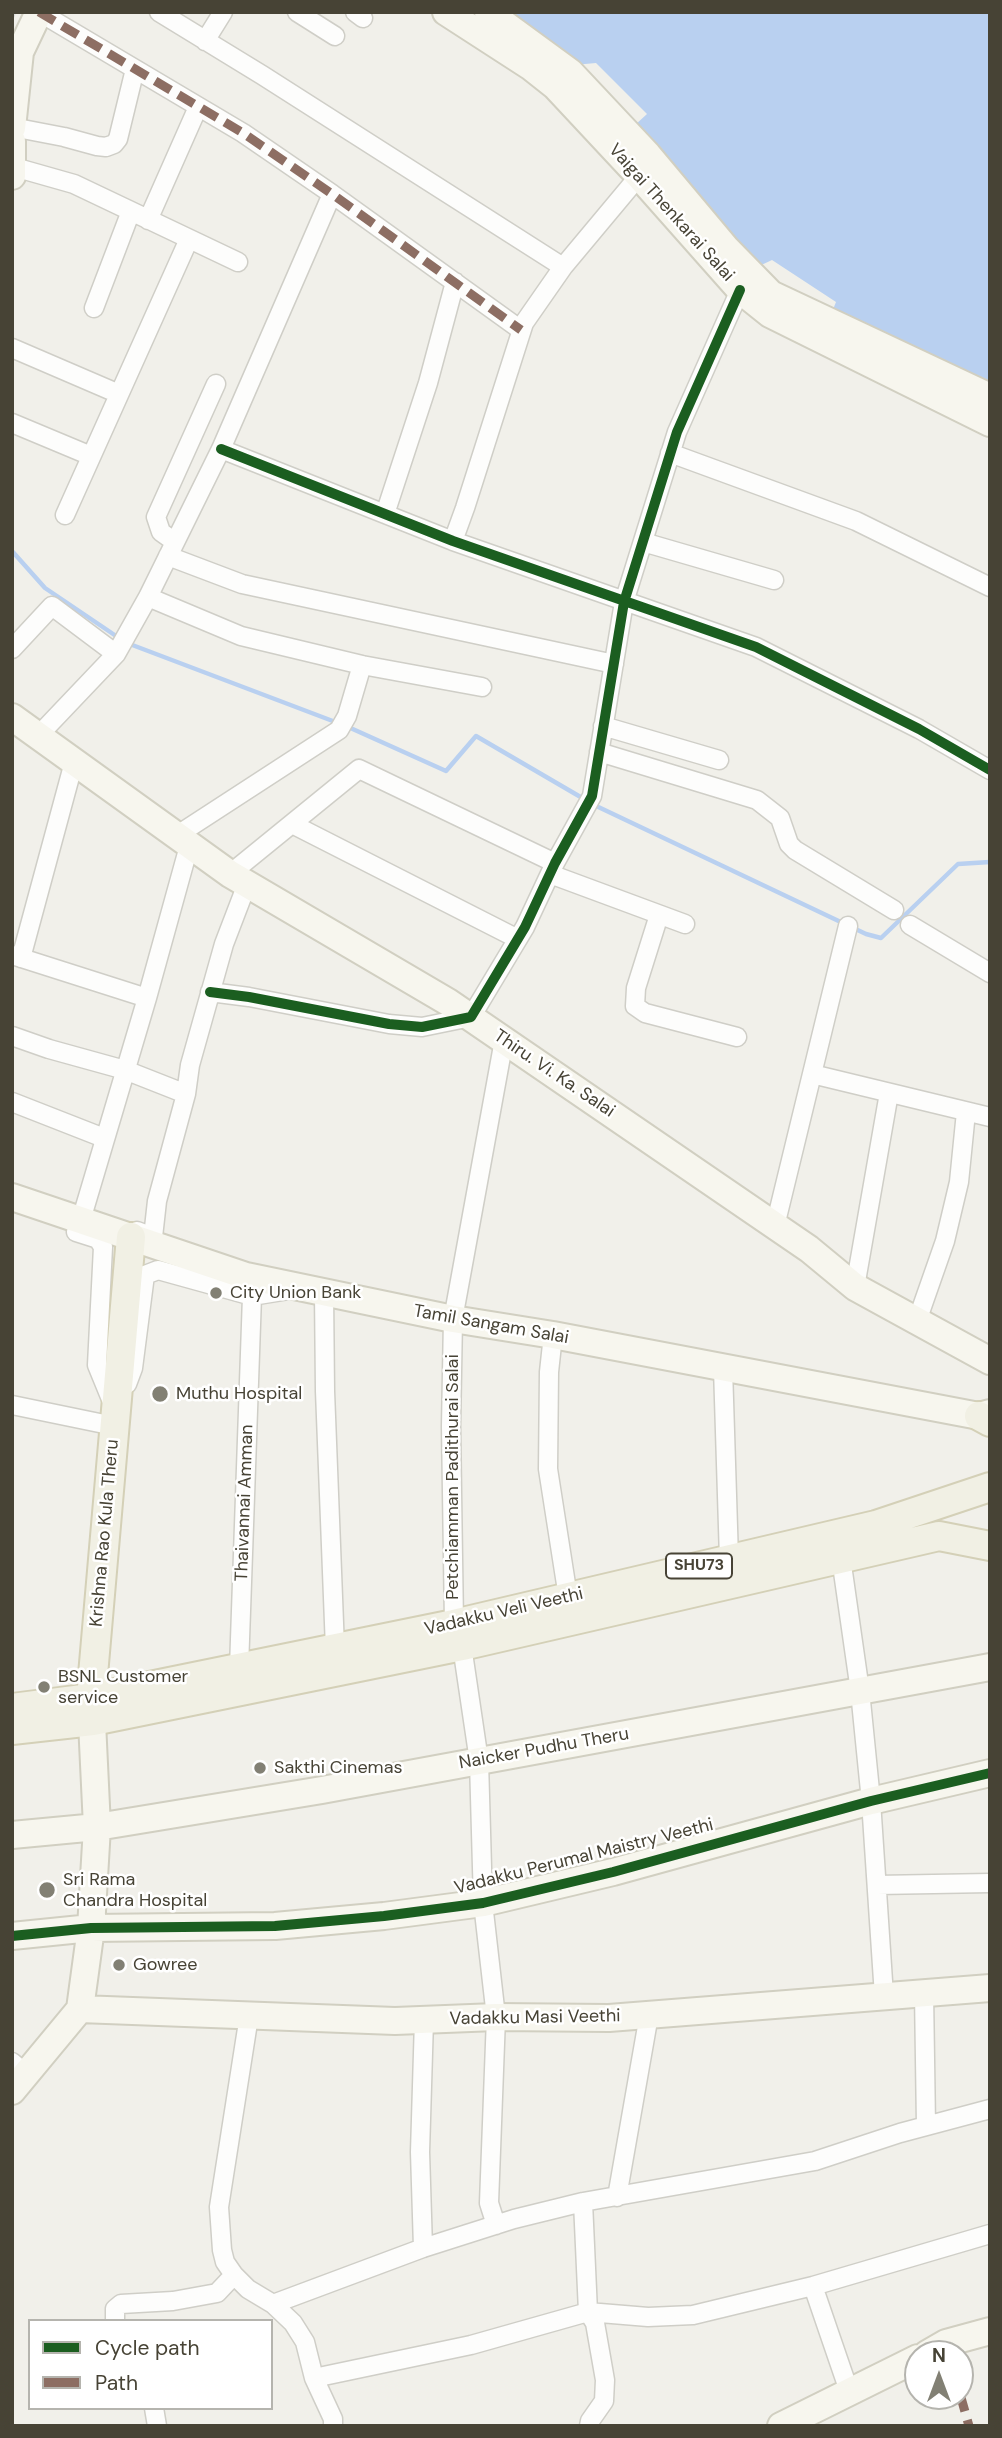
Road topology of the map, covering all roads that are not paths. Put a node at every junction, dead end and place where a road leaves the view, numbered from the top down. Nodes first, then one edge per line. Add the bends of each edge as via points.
1 (39, 12) edge
2 (159, 12) edge
3 (223, 12) edge
4 (297, 12) edge
5 (446, 12) edge
6 (488, 12) edge
7 (335, 36) dead end
8 (205, 41) junction
9 (135, 69) junction
10 (198, 107) junction
11 (12, 128) edge
12 (13, 161) edge
13 (639, 176) junction
14 (332, 194) junction
15 (131, 211) junction
16 (148, 220) junction
17 (190, 239) junction
18 (238, 262) dead end
19 (563, 267) junction
20 (455, 282) junction
21 (740, 290) junction
22 (94, 308) dead end
23 (522, 330) junction
24 (12, 348) edge
25 (216, 384) dead end
26 (119, 394) junction
27 (990, 397) edge
28 (12, 423) edge
29 (990, 423) edge
30 (221, 449) junction
31 (670, 453) junction
32 (91, 456) junction
33 (385, 514) junction
34 (65, 515) dead end
35 (453, 541) junction
36 (643, 542) junction
37 (172, 549) junction
38 (774, 580) dead end
39 (990, 587) edge
40 (148, 597) junction
41 (624, 602) junction
42 (12, 649) edge
43 (116, 654) junction
44 (614, 664) junction
45 (362, 665) junction
46 (482, 687) dead end
47 (12, 717) edge
48 (603, 726) junction
49 (38, 736) junction
50 (599, 752) junction
51 (719, 760) dead end
52 (74, 762) junction
53 (990, 770) edge
54 (292, 824) junction
55 (183, 841) junction
56 (553, 868) junction
57 (239, 879) junction
58 (894, 909) dead end
59 (659, 915) junction
60 (685, 924) dead end
61 (910, 925) dead end
62 (848, 926) dead end
63 (518, 939) junction
64 (17, 956) edge
65 (990, 973) edge
66 (211, 992) junction
67 (148, 999) junction
68 (471, 1017) junction
69 (12, 1036) edge
70 (737, 1037) dead end
71 (504, 1040) junction
72 (125, 1070) junction
73 (812, 1074) junction
74 (889, 1093) junction
75 (186, 1094) junction
76 (12, 1102) edge
77 (966, 1112) junction
78 (990, 1117) edge
79 (104, 1138) junction
80 (12, 1184) edge
81 (12, 1197) edge
82 (12, 1209) edge
83 (83, 1210) junction
84 (775, 1226) junction
85 (142, 1237) junction
86 (249, 1286) junction
87 (855, 1287) junction
88 (313, 1290) junction
89 (453, 1319) junction
90 (917, 1321) junction
91 (553, 1335) junction
92 (990, 1361) edge
93 (723, 1368) junction
94 (12, 1405) edge
95 (986, 1417) edge
96 (114, 1418) junction
97 (990, 1487) edge
98 (943, 1502) junction
99 (939, 1536) junction
100 (990, 1546) edge
101 (841, 1558) junction
102 (729, 1559) junction
103 (568, 1597) junction
104 (458, 1635) junction
105 (335, 1648) junction
106 (990, 1667) edge
107 (239, 1668) junction
108 (860, 1691) junction
109 (12, 1708) edge
110 (92, 1709) junction
111 (12, 1730) edge
112 (479, 1761) junction
113 (990, 1773) edge
114 (872, 1801) junction
115 (97, 1827) junction
116 (12, 1835) edge
117 (990, 1883) edge
118 (877, 1885) junction
119 (484, 1903) junction
120 (90, 1928) junction
121 (12, 1936) edge
122 (990, 1988) edge
123 (924, 1993) junction
124 (884, 1996) junction
125 (80, 2009) junction
126 (649, 2015) junction
127 (249, 2016) junction
128 (496, 2017) junction
129 (424, 2020) junction
130 (17, 2076) edge
131 (990, 2109) edge
132 (926, 2126) junction
133 (617, 2197) junction
134 (583, 2202) junction
135 (496, 2225) junction
136 (990, 2234) edge
137 (423, 2248) junction
138 (234, 2276) junction
139 (813, 2286) junction
140 (273, 2304) junction
141 (588, 2312) junction
142 (114, 2319) edge
143 (990, 2331) edge
144 (957, 2340) edge
145 (904, 2365) edge
146 (314, 2378) junction
147 (849, 2391) junction
148 (334, 2426) edge
149 (589, 2426) edge
150 (781, 2426) edge

1 - 9 street
1 - 11 street via 20,52
2 - 8 street
3 - 8 street
4 - 7 street
5 - 13 street, Vaigai Thenkarai Salai via 555,86
6 - 27 street, Vaigai Thenkarai Salai via 570,72 771,295
8 - 19 street
9 - 10 street
9 - 11 street via 114,144 97,146
10 - 14 street
10 - 16 street
12 - 15 street
13 - 19 street
13 - 21 street, Vaigai Thenkarai Salai
14 - 20 street
14 - 30 street
15 - 16 street
15 - 22 street
16 - 17 street
17 - 18 street
17 - 26 street
19 - 23 street
20 - 23 street
20 - 33 street
21 - 29 street, Vaigai Thenkarai Salai via 770,314
21 - 31 street
23 - 35 street
24 - 26 street
25 - 37 street via 156,517
26 - 32 street
28 - 32 street
30 - 33 street
30 - 37 street
31 - 36 street
31 - 39 street via 856,521
32 - 34 street
33 - 35 street
35 - 41 street
36 - 38 street
36 - 41 street
37 - 40 street
37 - 44 street via 242,584
40 - 43 street
40 - 45 street via 241,636
41 - 44 street
41 - 53 street via 756,647
42 - 43 street via 52,606
43 - 49 street
44 - 48 street
45 - 46 street
45 - 55 street via 343,723
47 - 49 street, Thiru. Vi. Ka. Salai
48 - 50 street
48 - 51 street
49 - 52 street, Thiru. Vi. Ka. Salai
50 - 56 street via 588,803
50 - 58 street via 757,800 780,818 794,850
52 - 55 street, Thiru. Vi. Ka. Salai
52 - 64 street
54 - 56 street via 359,769
54 - 57 street
54 - 63 street
55 - 57 street, Thiru. Vi. Ka. Salai
55 - 67 street
56 - 59 street
56 - 63 street
57 - 66 street
57 - 68 street, Thiru. Vi. Ka. Salai
59 - 60 street
59 - 70 street via 636,988 635,1006 645,1013
61 - 65 street
62 - 73 street
63 - 68 street
64 - 67 street
66 - 68 street via 389,1024 422,1027
66 - 75 street
67 - 72 street
68 - 71 street, Thiru. Vi. Ka. Salai
69 - 72 street
71 - 84 street, Thiru. Vi. Ka. Salai
71 - 89 street, Petchiamman Padithurai Salai
72 - 75 street
72 - 79 street
73 - 74 street
73 - 84 street
74 - 77 street
74 - 87 street
75 - 85 street via 158,1201
76 - 79 street
77 - 78 street
77 - 90 street via 959,1182 945,1241
79 - 83 street
80 - 83 street
81 - 85 street, Tamil Sangam Salai
82 - 96 street via 97,1239 103,1247 97,1365
83 - 85 street
84 - 87 street, Thiru. Vi. Ka. Salai
85 - 86 street, Tamil Sangam Salai
85 - 96 main road, Krishna Rao Kula Theru via 118,1367
86 - 88 street, Tamil Sangam Salai
86 - 96 street via 158,1270 145,1275 134,1368
86 - 107 street, Thaivannai Amman
87 - 90 street, Thiru. Vi. Ka. Salai
88 - 89 street, Tamil Sangam Salai
88 - 105 street via 325,1391
89 - 91 street, Tamil Sangam Salai
89 - 104 street, Petchiamman Padithurai Salai via 451,1426
90 - 92 street, Thiru. Vi. Ka. Salai
91 - 93 street, Tamil Sangam Salai
91 - 103 street via 548,1469
93 - 95 street, Tamil Sangam Salai
93 - 102 street
94 - 96 street
96 - 110 main road, Krishna Rao Kula Theru
97 - 98 main road, Vadakku Veli Veethi / SHU73
98 - 99 main road via 937,1516
98 - 102 main road, Vadakku Veli Veethi / SHU73 via 876,1525
99 - 100 main road
99 - 101 main road, Vadakku Veli Veethi / SHU73
101 - 104 main road, Vadakku Veli Veethi / SHU73
101 - 108 street
102 - 103 main road, Vadakku Veli Veethi / SHU73
103 - 104 main road, Vadakku Veli Veethi / SHU73
104 - 105 main road, Vadakku Veli Veethi / SHU73
104 - 110 main road, Vadakku Veli Veethi / SHU73
104 - 112 street, Petchiamman Padithurai Salai
105 - 107 main road, Vadakku Veli Veethi / SHU73
106 - 108 street, Naicker Pudhu Theru
107 - 110 main road, Vadakku Veli Veethi / SHU73
108 - 112 street, Naicker Pudhu Theru
108 - 114 street
109 - 110 main road, Vadakku Veli Veethi / SHU73
110 - 111 main road, Vadakku Veli Veethi / SHU73
110 - 115 street
112 - 115 street, Naicker Pudhu Theru
112 - 119 street, Petchiamman Padithurai Salai
113 - 114 street, Vadakku Perumal Maistry Veethi
114 - 118 street
114 - 119 street, Vadakku Perumal Maistry Veethi
115 - 116 street, Naicker Pudhu Theru
115 - 120 street
117 - 118 street
118 - 124 street
119 - 120 street, Vadakku Perumal Maistry Veethi via 275,1926
119 - 128 street, Petchiamman Padithurai Salai
120 - 121 street, Vadakku Perumal Maistry Veethi
120 - 125 street
122 - 123 street, Vadakku Masi Veethi
123 - 124 street, Vadakku Masi Veethi
123 - 132 street
124 - 126 street, Vadakku Masi Veethi
125 - 127 street, Vadakku Masi Veethi
125 - 130 street
126 - 128 street, Vadakku Masi Veethi
126 - 133 street
127 - 129 street, Vadakku Masi Veethi
127 - 138 street via 219,2207 222,2250
128 - 129 street, Vadakku Masi Veethi
128 - 135 street, Petchiamman Padithurai Salai via 489,2203
129 - 137 street via 419,2152
131 - 132 street
132 - 133 street via 815,2161
133 - 134 street
134 - 135 street
134 - 141 street
135 - 137 street
136 - 139 street
137 - 140 street
138 - 140 street
138 - 142 street via 217,2293 121,2304
139 - 141 street via 693,2315
139 - 147 street
140 - 146 street via 305,2342
141 - 146 street via 471,2345
141 - 149 street via 595,2323 605,2380 604,2401
143 - 144 street
145 - 147 street
146 - 148 street
147 - 150 street

